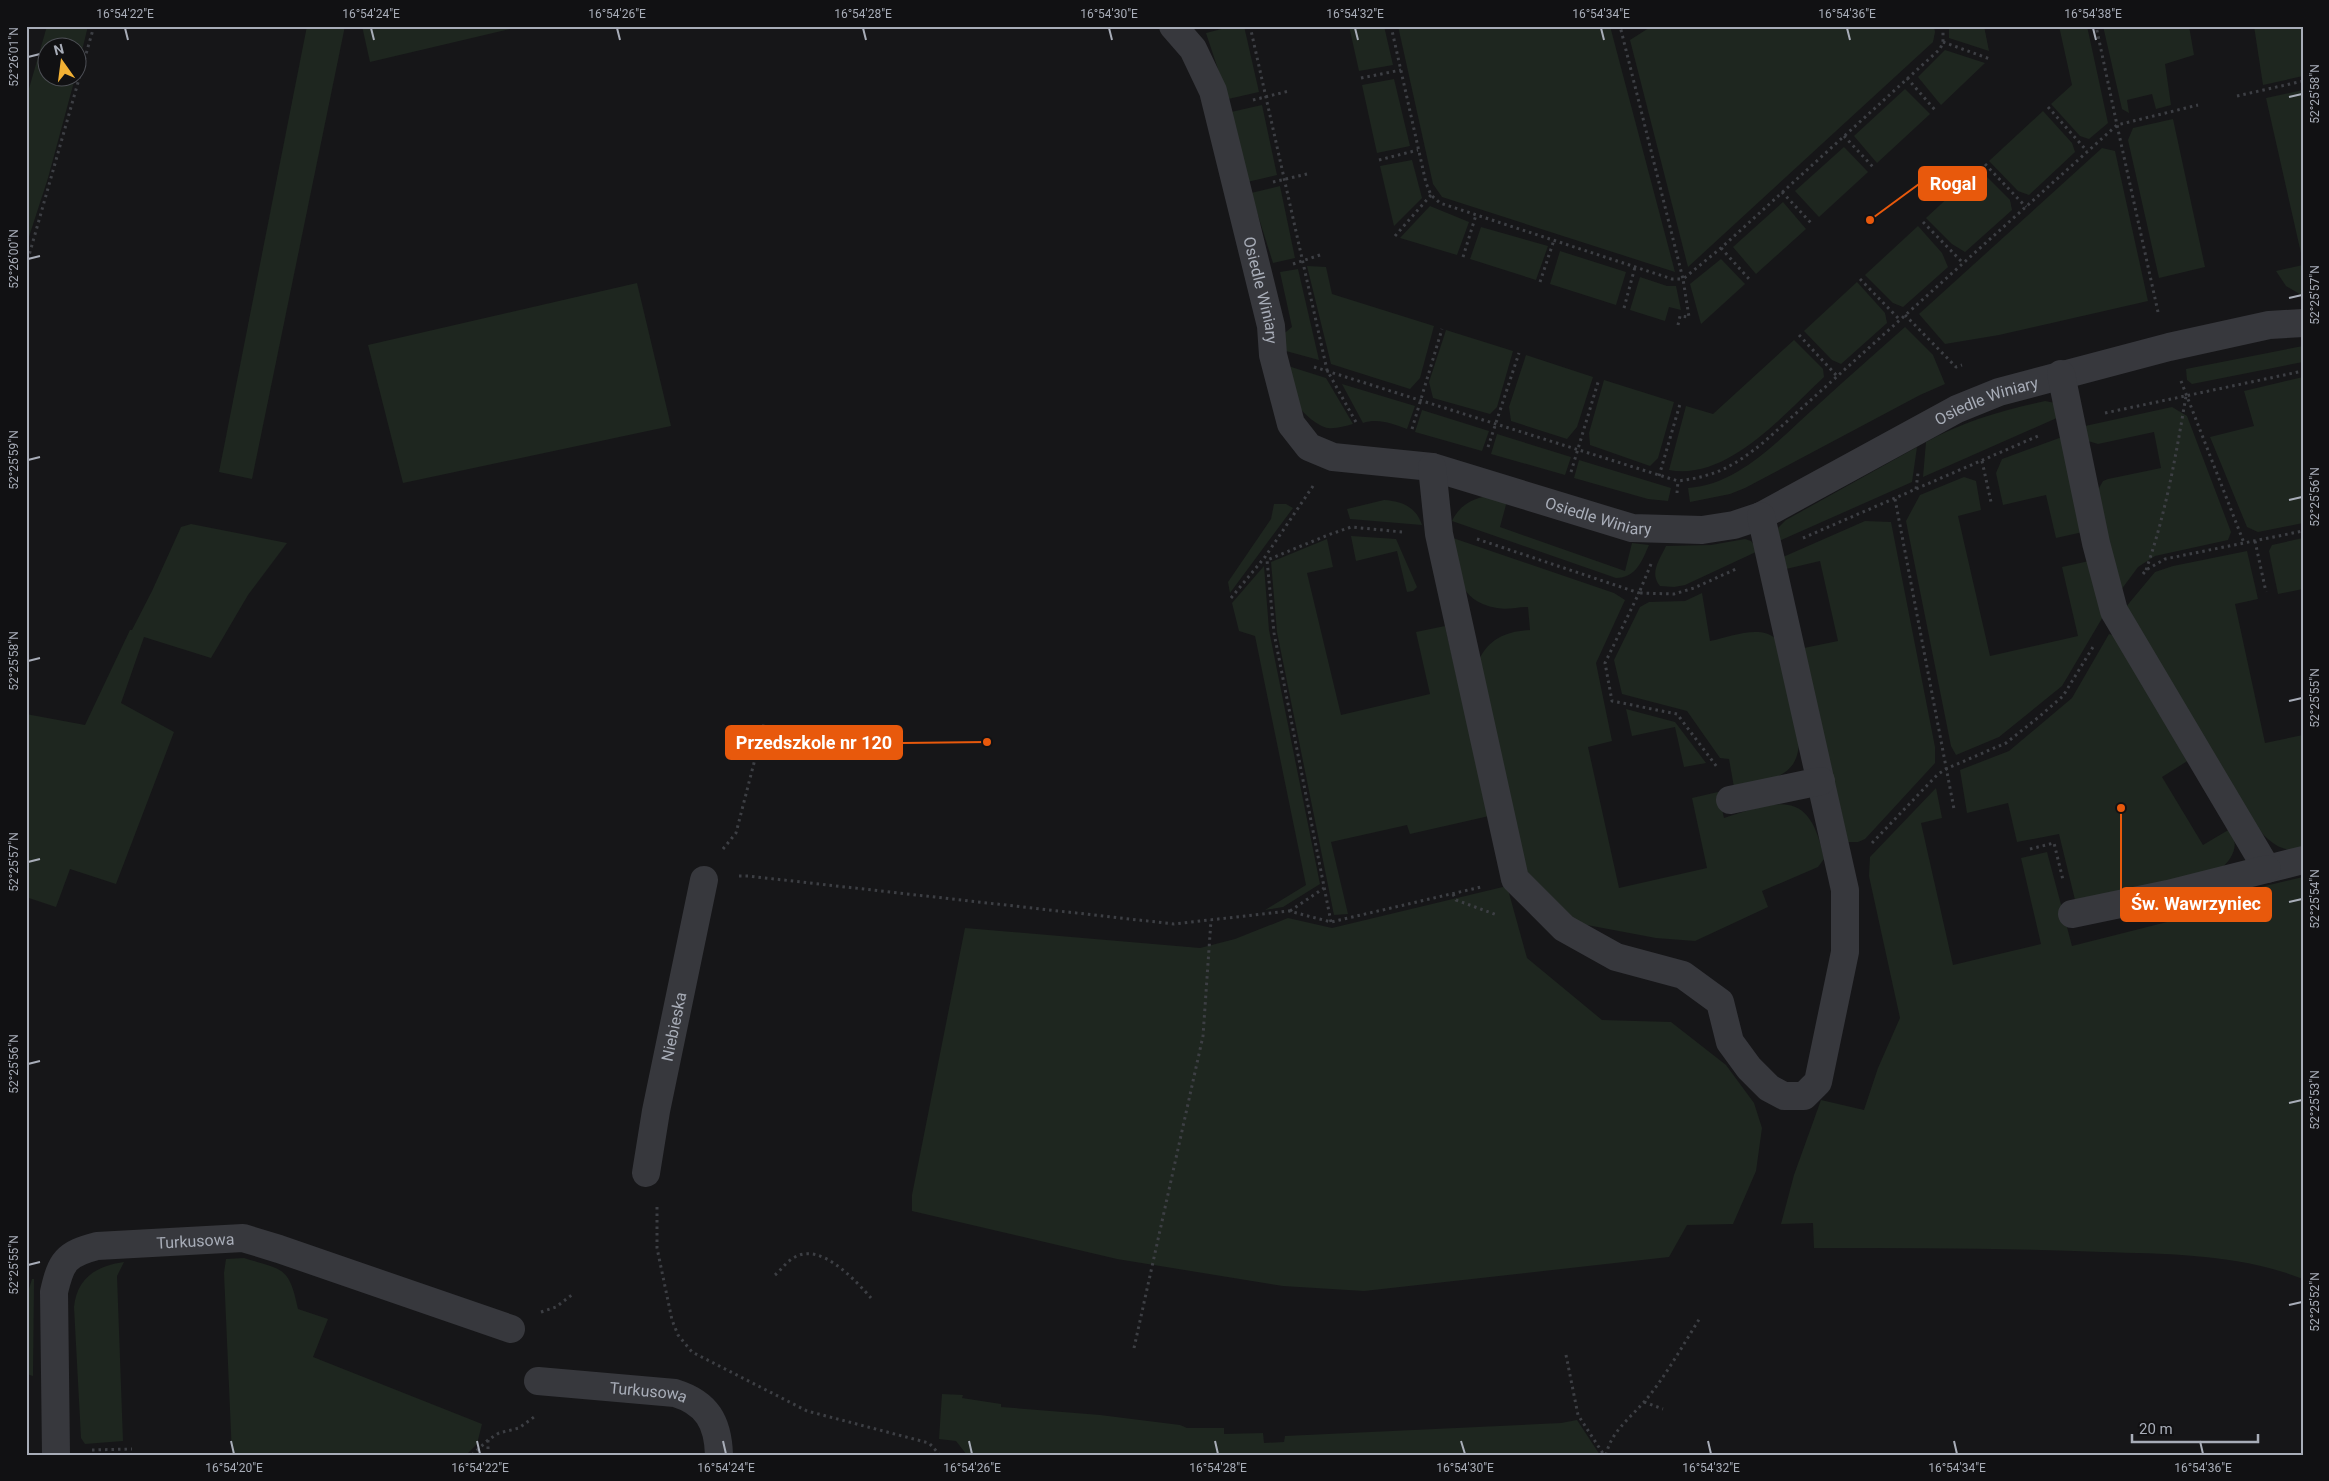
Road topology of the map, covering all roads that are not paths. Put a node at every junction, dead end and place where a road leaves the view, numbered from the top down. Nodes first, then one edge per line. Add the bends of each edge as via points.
1 (1173, 26) edge
2 (2303, 323) edge
3 (2061, 374) junction
4 (1432, 467) junction
5 (1762, 516) junction
6 (1822, 781) junction
7 (1730, 800) road end
8 (2303, 860) edge
9 (2267, 868) junction
10 (704, 880) road end
11 (2072, 914) road end
12 (646, 1173) dead end
13 (511, 1330) dead end
14 (538, 1381) dead end
15 (56, 1455) edge
16 (719, 1455) edge

1 - 4 street, Osiedle Winiary via 1193,49 1213,91 1271,326 1273,355 1291,424 1309,447 1333,457
2 - 3 street, Osiedle Winiary via 2268,325
3 - 5 street, Osiedle Winiary via 1999,392 1957,409
3 - 9 street via 2096,543 2114,611
4 - 5 street, Osiedle Winiary via 1632,528 1702,530
4 - 6 street via 1439,534 1514,878 1564,928 1616,957 1682,975 1720,1002 1730,1042 1769,1088 1784,1096 1804,1096 1818,1082 1846,952 1845,890
5 - 6 street
6 - 7 street
8 - 9 street
9 - 11 street via 2168,894
10 - 12 street, Niebieska
13 - 15 street, Turkusowa via 243,1238 97,1246 77,1251 58,1273 54,1292
14 - 16 street, Turkusowa via 690,1397 705,1409 715,1426

